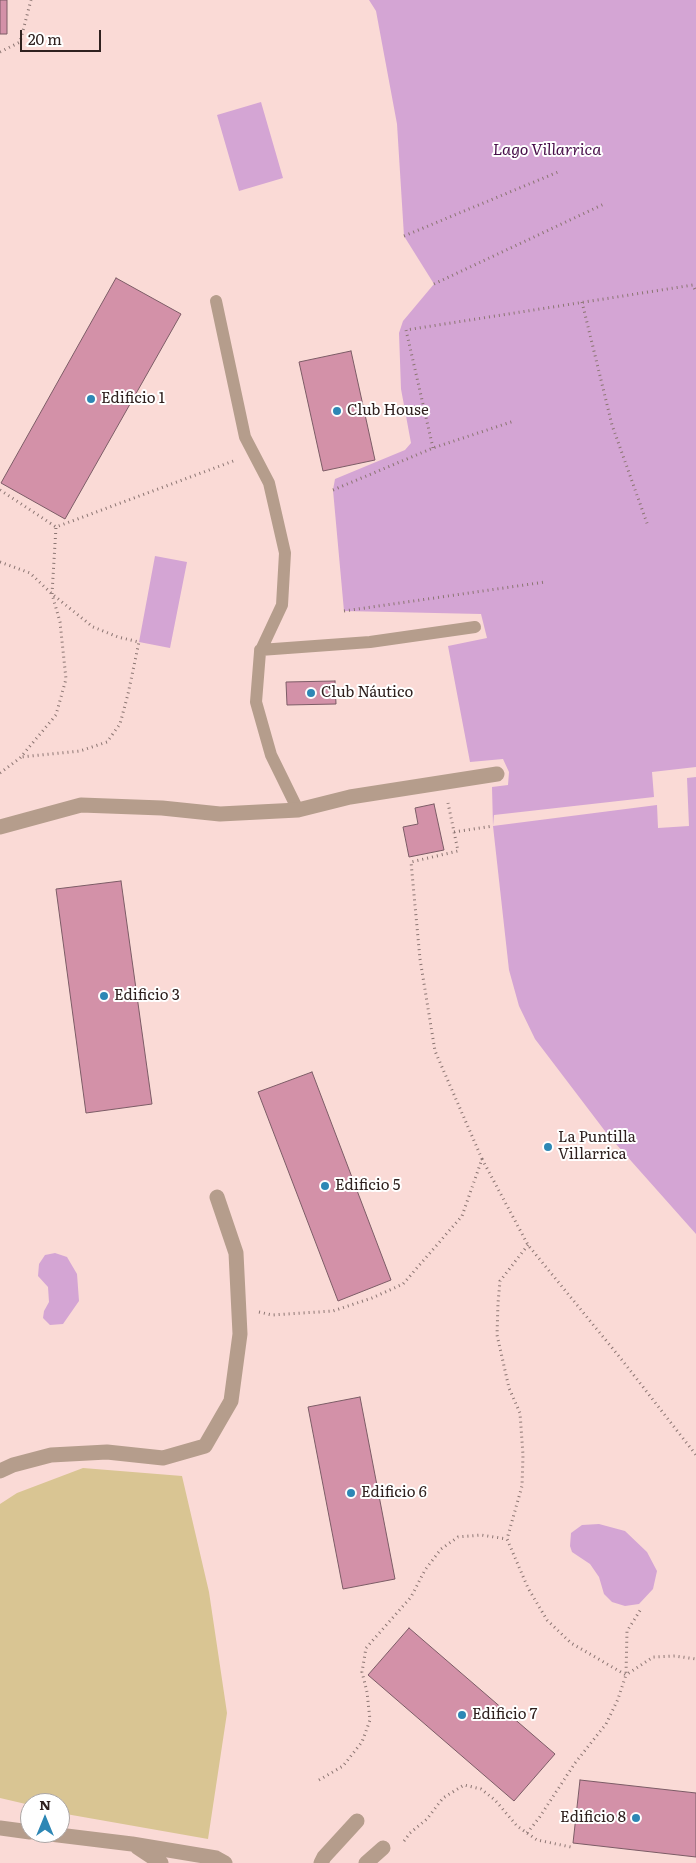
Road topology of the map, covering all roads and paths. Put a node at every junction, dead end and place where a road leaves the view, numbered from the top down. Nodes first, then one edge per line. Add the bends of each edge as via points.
1 (31, 0) edge
2 (0, 52) edge
3 (558, 172) dead end
4 (604, 204) dead end
5 (404, 236) dead end
6 (434, 284) dead end
7 (696, 292) edge
8 (216, 301) dead end
9 (582, 302) junction
10 (514, 421) dead end
11 (433, 448) junction
12 (254, 453) junction
13 (0, 490) edge
14 (333, 490) dead end
15 (648, 526) dead end
16 (56, 527) junction
17 (0, 562) edge
18 (545, 582) dead end
19 (52, 594) junction
20 (344, 611) dead end
21 (476, 627) dead end
22 (260, 650) junction
23 (20, 758) junction
24 (0, 773) edge
25 (497, 774) dead end
26 (444, 782) junction
27 (298, 810) junction
28 (493, 826) dead end
29 (0, 827) edge
30 (454, 832) junction
31 (482, 1159) junction
32 (217, 1197) dead end
33 (528, 1245) junction
34 (239, 1308) junction
35 (696, 1455) edge
36 (0, 1471) edge
37 (507, 1539) junction
38 (641, 1609) dead end
39 (696, 1659) edge
40 (626, 1675) junction
41 (319, 1780) dead end
42 (358, 1820) dead end
43 (0, 1828) edge
44 (20, 1831) edge
45 (527, 1833) junction
46 (70, 1836) edge
47 (132, 1844) junction
48 (398, 1847) dead end
49 (571, 1847) dead end
50 (383, 1848) dead end
51 (161, 1863) edge
52 (225, 1863) edge
53 (321, 1863) edge
54 (366, 1863) edge

1 - 2 path via 20,42
3 - 5 path
4 - 6 path
7 - 9 path via 693,285
8 - 12 lane via 245,437
9 - 11 path via 406,330
9 - 15 path via 612,425
10 - 11 path
11 - 14 path
12 - 16 path
12 - 22 lane via 269,483 285,552 282,605
13 - 16 path
16 - 19 path
17 - 19 path via 30,573
18 - 20 path
19 - 23 path via 60,622 66,679 56,715
19 - 23 path via 93,627 139,642 120,724 107,742 80,751
21 - 22 lane via 370,642
22 - 27 lane via 256,702 271,755
23 - 24 path
25 - 26 street
26 - 27 street via 350,797
26 - 30 path
27 - 29 street via 220,814 81,805
28 - 30 path
30 - 31 path via 458,851 411,862 419,949 435,1051
31 - 33 path
31 - 34 path via 462,1216 403,1284 333,1311 272,1315
32 - 34 street via 236,1253
33 - 35 path
33 - 37 path via 500,1281 498,1303 497,1335 509,1388 520,1413 523,1455 522,1486
34 - 36 street via 240,1334 231,1401 205,1446 163,1458 107,1452 51,1455 12,1464
37 - 40 path via 528,1588 547,1620 571,1644
37 - 41 path via 481,1535 458,1537 441,1549 411,1597 366,1648 362,1672 370,1720 362,1742 343,1766
38 - 40 path via 627,1631
39 - 40 path via 653,1657
40 - 45 path via 606,1724
42 - 53 street
43 - 44 street
45 - 48 path via 495,1800 481,1790 464,1785 443,1798
45 - 49 path via 537,1840
46 - 47 street
47 - 51 street
47 - 52 street via 216,1858
50 - 54 street

